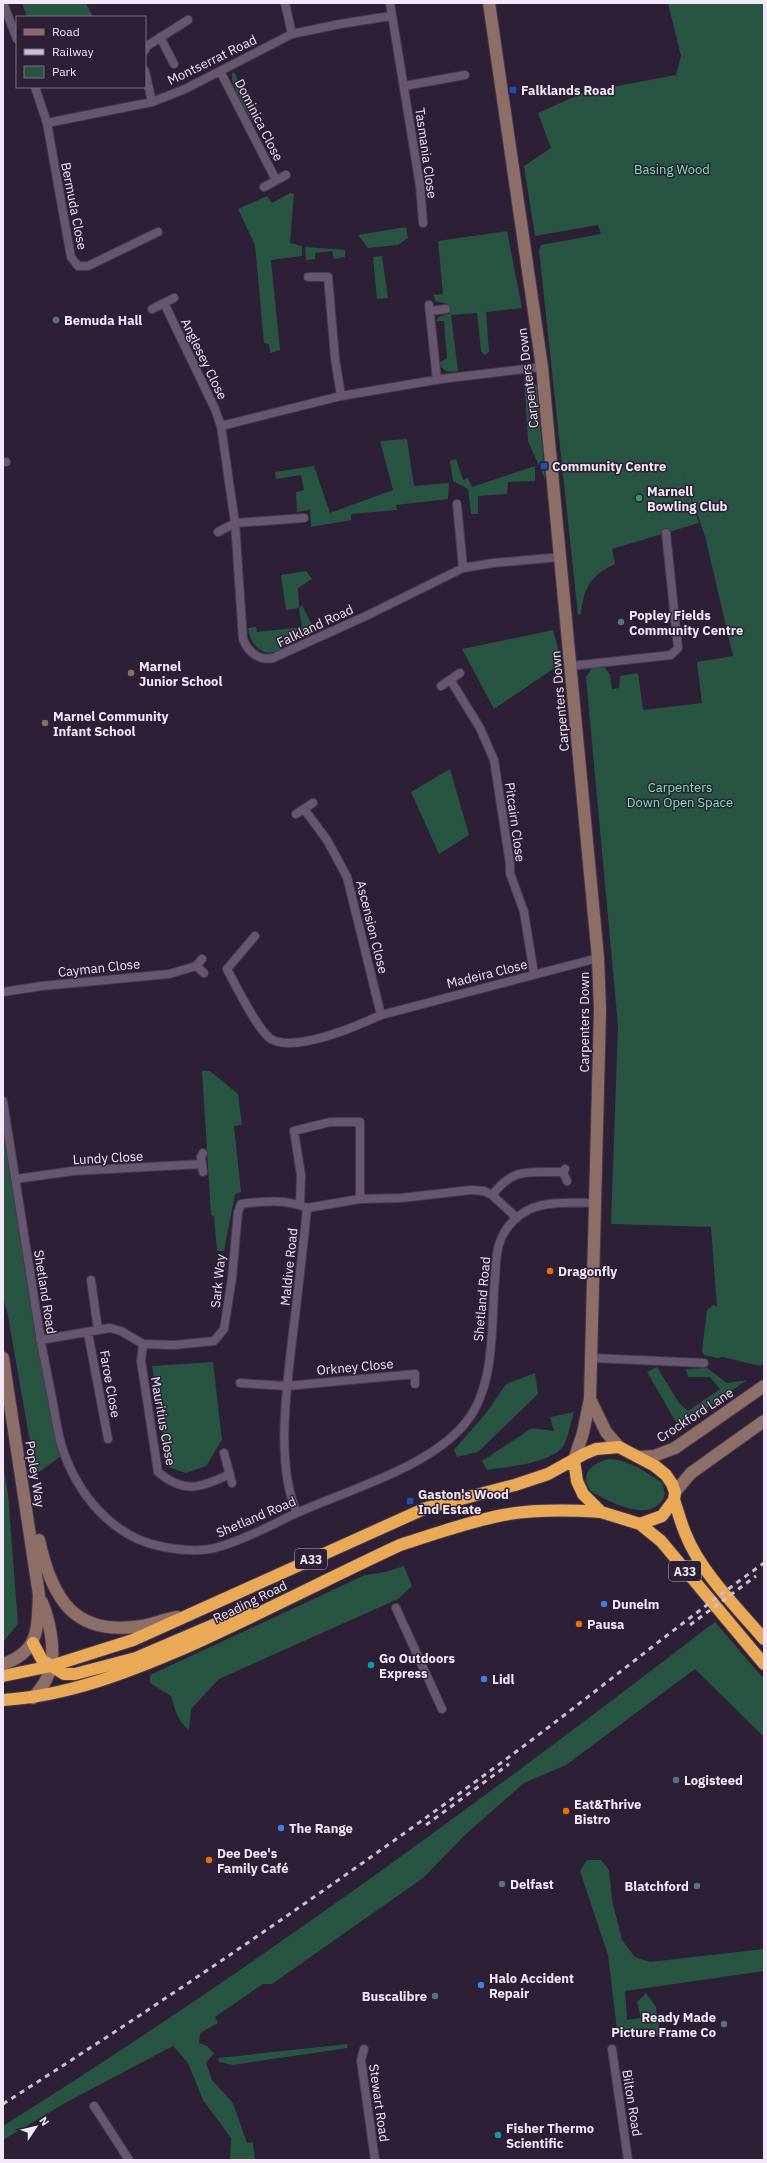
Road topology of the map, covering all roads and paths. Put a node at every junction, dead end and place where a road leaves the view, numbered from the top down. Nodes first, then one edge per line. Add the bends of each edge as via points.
1 (3, 3) edge
2 (285, 3) edge
3 (390, 3) edge
4 (489, 3) edge
5 (391, 16) junction
6 (188, 20) dead end
7 (292, 34) junction
8 (16, 36) edge
9 (160, 37) junction
10 (146, 49) edge
11 (174, 64) dead end
12 (220, 71) junction
13 (146, 75) edge
14 (465, 75) dead end
15 (404, 86) junction
16 (34, 88) edge
17 (152, 102) junction
18 (47, 123) junction
19 (286, 175) dead end
20 (276, 180) junction
21 (264, 187) dead end
22 (423, 223) dead end
23 (158, 232) dead end
24 (308, 278) dead end
25 (174, 298) dead end
26 (164, 303) junction
27 (152, 309) dead end
28 (446, 309) dead end
29 (542, 367) junction
30 (437, 380) junction
31 (341, 396) junction
32 (222, 426) junction
33 (457, 504) dead end
34 (304, 518) dead end
35 (235, 523) junction
36 (218, 532) dead end
37 (666, 533) dead end
38 (561, 557) junction
39 (463, 568) junction
40 (571, 666) junction
41 (460, 673) dead end
42 (451, 681) junction
43 (441, 686) dead end
44 (313, 803) dead end
45 (304, 809) junction
46 (296, 814) dead end
47 (255, 936) dead end
48 (598, 958) junction
49 (202, 959) dead end
50 (196, 966) junction
51 (204, 973) dead end
52 (534, 974) junction
53 (3, 992) edge
54 (381, 1015) junction
55 (3, 1101) edge
56 (202, 1153) dead end
57 (16, 1179) junction
58 (567, 1181) dead end
59 (492, 1195) junction
60 (360, 1199) junction
61 (596, 1203) junction
62 (304, 1207) junction
63 (517, 1218) junction
64 (91, 1280) dead end
65 (98, 1330) junction
66 (88, 1333) junction
67 (40, 1340) junction
68 (143, 1344) junction
69 (3, 1358) edge
70 (592, 1358) junction
71 (704, 1363) dead end
72 (240, 1383) dead end
73 (415, 1384) dead end
74 (287, 1386) junction
75 (764, 1386) edge
76 (590, 1400) junction
77 (764, 1420) edge
78 (108, 1438) dead end
79 (619, 1447) junction
80 (224, 1453) dead end
81 (638, 1457) junction
82 (574, 1460) junction
83 (230, 1474) junction
84 (232, 1483) dead end
85 (675, 1496) junction
86 (26, 1508) junction
87 (601, 1512) junction
88 (297, 1513) junction
89 (640, 1524) junction
90 (39, 1595) junction
91 (277, 1604) junction
92 (396, 1608) dead end
93 (195, 1613) junction
94 (764, 1639) edge
95 (33, 1643) junction
96 (3, 1664) edge
97 (764, 1664) edge
98 (51, 1666) junction
99 (3, 1676) edge
100 (33, 1698) junction
101 (3, 1700) edge
102 (442, 1709) dead end
103 (364, 2049) dead end
104 (612, 2049) dead end
105 (94, 2106) dead end
106 (129, 2160) edge
107 (375, 2160) edge
108 (628, 2160) edge

1 - 8 street
2 - 7 street
3 - 5 street, Tasmania Close
4 - 29 street, Carpenters Down
5 - 7 street, Montserrat Road
5 - 15 street, Tasmania Close
6 - 9 street
7 - 12 street, Montserrat Road
9 - 10 street
9 - 11 street
12 - 17 street, Montserrat Road
12 - 20 street, Dominica Close
13 - 17 street
14 - 15 street
15 - 22 street, Tasmania Close via 420,186
16 - 18 street, Bermuda Close
17 - 18 street, Montserrat Road
18 - 23 street, Bermuda Close via 71,257 78,266 88,266
19 - 20 street, Dominica Close
20 - 21 street, Dominica Close
24 - 31 street via 328,277
25 - 26 street
26 - 27 street
26 - 32 street, Anglesey Close
28 - 30 street via 430,308
29 - 30 street
29 - 38 street, Carpenters Down
30 - 31 street
31 - 32 street
32 - 35 street, Falkland Road
33 - 39 street
34 - 35 street
35 - 36 street
35 - 39 street, Falkland Road via 243,639 251,651 262,658 280,656
37 - 40 street via 678,648 671,654
38 - 39 street, Falkland Road
38 - 40 street, Carpenters Down
40 - 48 street, Carpenters Down
41 - 42 street
42 - 43 street
42 - 52 street, Pitcairn Close via 480,728 494,760 510,873 524,912
44 - 45 street
45 - 46 street
45 - 54 street, Ascension Close via 327,840 347,877
47 - 54 street, Madeira Close via 227,969 254,1019 270,1039 294,1044 350,1029
48 - 52 street, Madeira Close
48 - 61 street, Carpenters Down via 600,1010
49 - 50 street
50 - 51 street
50 - 53 street, Cayman Close via 169,974
52 - 54 street, Madeira Close
55 - 57 street, Shetland Road
56 - 57 street, Lundy Close via 202,1168 73,1171
57 - 67 street, Shetland Road
58 - 59 street via 564,1170 518,1174 508,1177
59 - 60 street via 470,1190 401,1198
59 - 63 street
60 - 62 street
60 - 62 street, Maldive Road via 360,1122 330,1122 294,1131
61 - 63 street, Shetland Road via 546,1204 530,1209
61 - 70 street, Carpenters Down
62 - 68 street, Sark Way via 267,1201 242,1204 238,1212 224,1329 214,1341 174,1345
62 - 74 street, Maldive Road
63 - 88 street, Shetland Road via 504,1234 499,1248 486,1383 479,1403 468,1420 454,1435 414,1461 365,1486
64 - 65 street
65 - 66 street
65 - 68 street, Sark Way via 110,1328 121,1331
66 - 67 street
66 - 78 street, Faroe Close
67 - 88 street, Shetland Road via 61,1443 75,1477 94,1505 125,1534 147,1544 171,1549 214,1548 265,1529
68 - 83 street, Mauritius Close via 141,1361 158,1472 170,1482 189,1488 210,1484
69 - 86 street, Popley Way
70 - 71 street
70 - 76 street, Carpenters Down
72 - 74 street
73 - 74 street, Orkney Close via 415,1374
74 - 88 street, Maldive Road via 284,1448 292,1499
75 - 81 street, Crockford Lane via 675,1448 654,1456
76 - 79 street, Carpenters Down via 606,1432
76 - 82 street, Carpenters Down
77 - 85 street via 691,1473
79 - 81 highway, A33
79 - 82 highway, A33 via 596,1449
80 - 83 street
81 - 85 highway, A33 via 666,1475
82 - 87 highway, A33 via 582,1494
82 - 93 highway, Reading Road / A33 via 548,1474 515,1485 426,1508
83 - 84 street
85 - 89 highway via 662,1516
85 - 94 highway, A33 via 686,1535 695,1554
86 - 90 street, Popley Way
86 - 93 street via 33,1518 51,1582 64,1603 87,1623 103,1628 122,1629
87 - 89 highway, A33
87 - 91 highway, Reading Road / A33 via 567,1510 504,1515 466,1524 400,1545
89 - 97 highway, A33 via 660,1541
90 - 95 street, Popley Way via 37,1628
90 - 98 street, Popley Way via 44,1606 51,1641
91 - 98 highway, A33 via 262,1604 136,1658 98,1669 64,1674
91 - 100 highway, Reading Road / A33 via 132,1671
92 - 102 street
93 - 98 highway, Reading Road / A33 via 133,1640
95 - 96 street via 19,1657
95 - 98 highway, A33 via 42,1660
98 - 99 highway, Reading Road / A33
98 - 100 street, Popley Way via 42,1688
100 - 101 highway, Reading Road / A33
103 - 107 street, Stewart Road via 360,2060
104 - 108 street, Bilton Road
105 - 106 street

